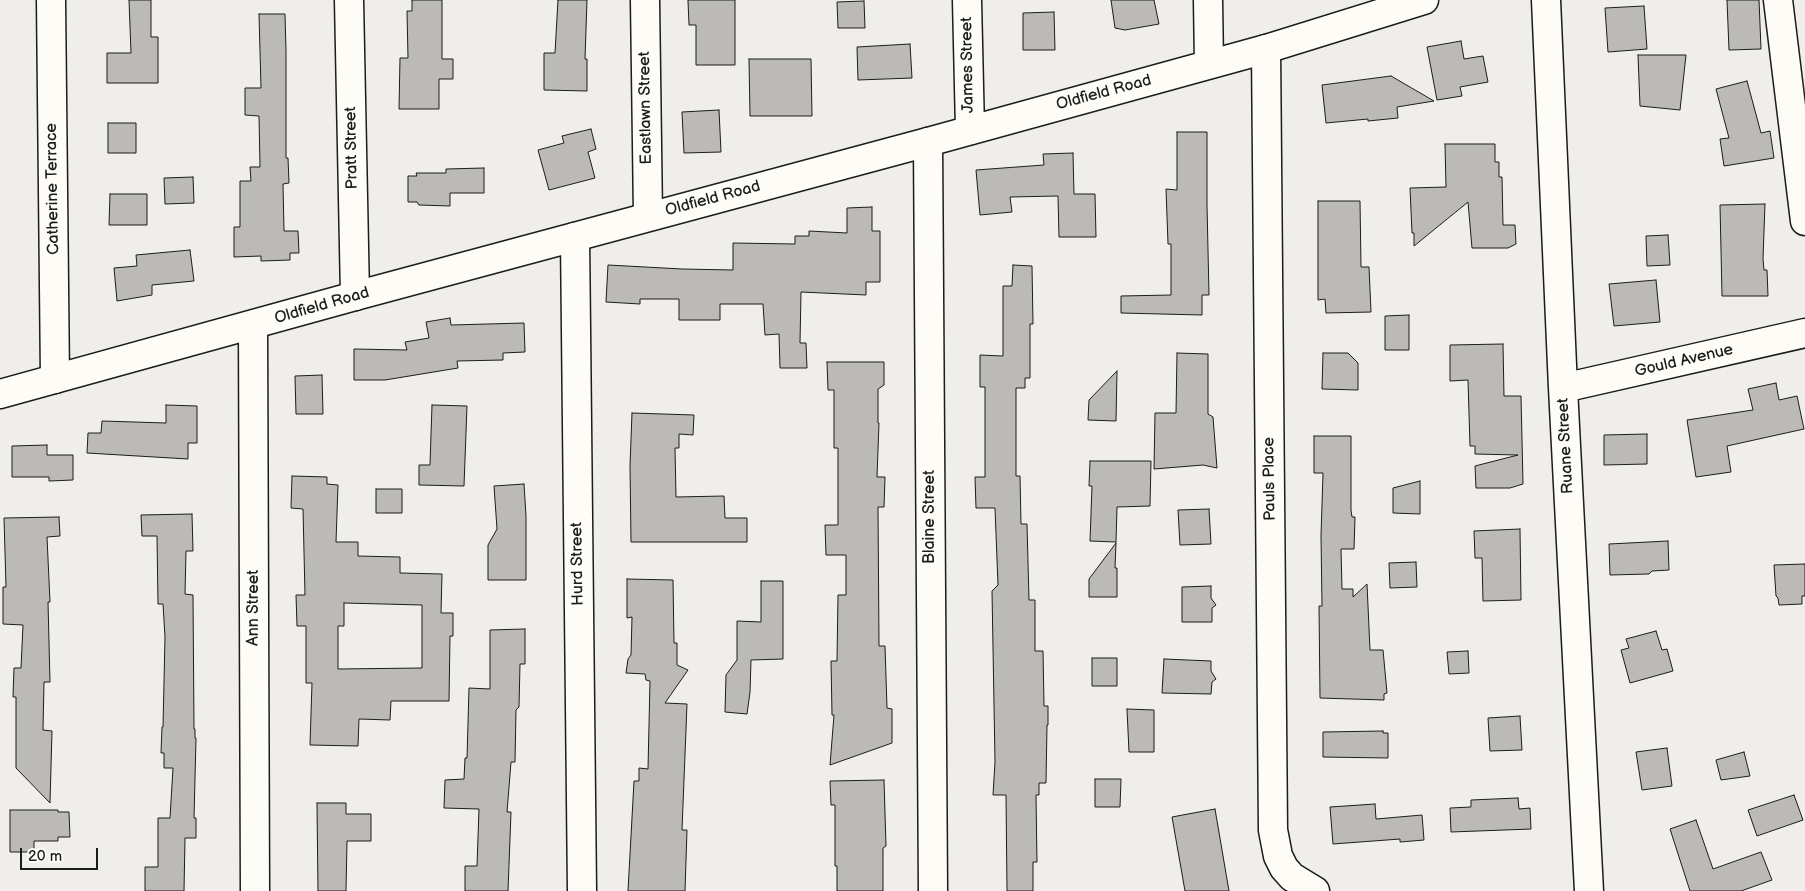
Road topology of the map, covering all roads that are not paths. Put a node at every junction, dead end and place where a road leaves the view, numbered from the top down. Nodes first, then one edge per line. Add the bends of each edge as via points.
1 (52, 0) edge
2 (349, 0) edge
3 (645, 0) edge
4 (967, 0) edge
5 (1208, 0) edge
6 (1424, 0) edge
7 (1546, 0) edge
8 (1778, 0) edge
9 (1266, 49) junction
10 (1209, 64) junction
11 (970, 130) junction
12 (928, 142) junction
13 (648, 216) junction
14 (1805, 221) edge
15 (575, 237) junction
16 (355, 296) junction
17 (253, 325) junction
18 (1805, 333) edge
19 (55, 379) junction
20 (1563, 388) junction
21 (0, 394) edge
22 (256, 891) edge
23 (582, 891) edge
24 (933, 891) edge
25 (1315, 891) edge
26 (1589, 891) edge

1 - 19 street, Catherine Terrace
2 - 16 street, Pratt Street
3 - 13 street, Eastlawn Street
4 - 11 street, James Street
5 - 10 street
6 - 9 street, Oldfield Road
7 - 20 street, Ruane Street
8 - 14 street
9 - 10 street, Oldfield Road
9 - 25 street, Pauls Place via 1273,830 1284,868
10 - 11 street, Oldfield Road
11 - 12 street, Oldfield Road
12 - 13 street, Oldfield Road
12 - 24 street, Blaine Street
13 - 15 street, Oldfield Road
15 - 16 street, Oldfield Road
15 - 23 street, Hurd Street
16 - 17 street, Oldfield Road
17 - 19 street, Oldfield Road
17 - 22 street, Ann Street
18 - 20 street, Gould Avenue
19 - 21 street, Oldfield Road
20 - 26 street, Ruane Street

